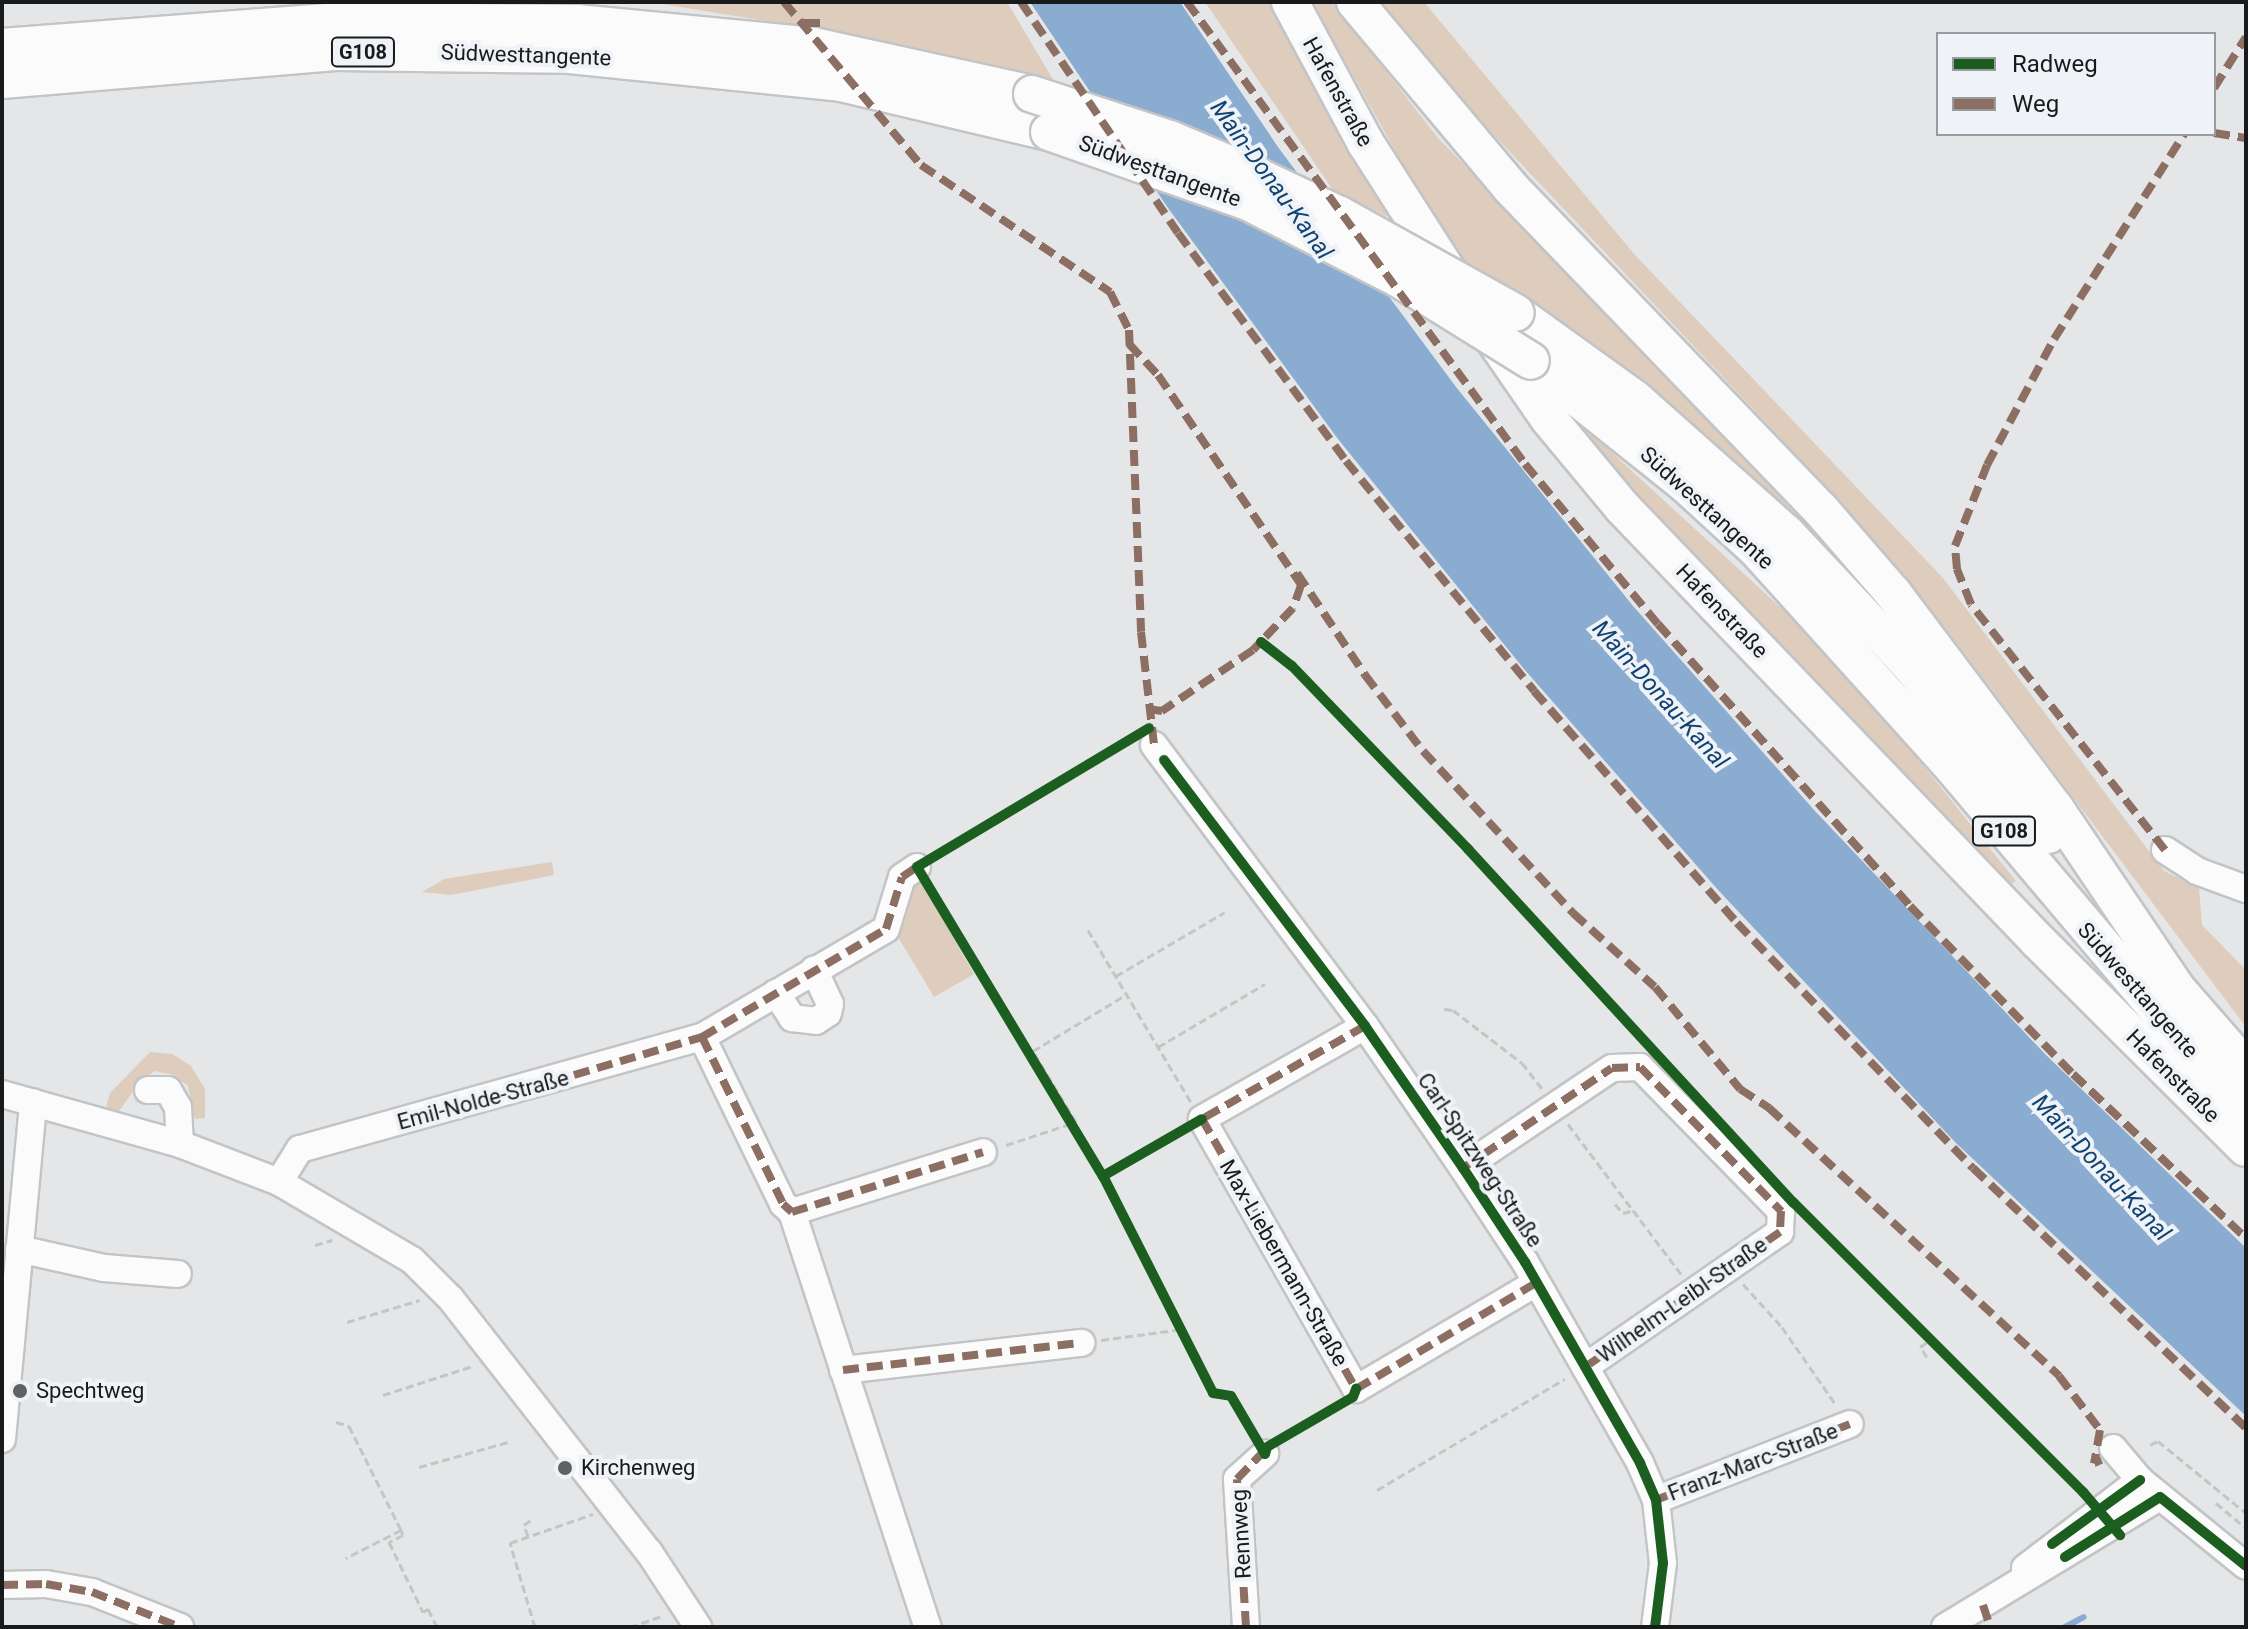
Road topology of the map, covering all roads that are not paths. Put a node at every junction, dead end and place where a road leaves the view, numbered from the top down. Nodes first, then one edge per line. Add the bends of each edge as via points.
1 (1290, 2) edge
2 (1355, 2) edge
3 (2, 47) edge
4 (728, 51) junction
5 (2, 80) edge
6 (1772, 543) junction
7 (1159, 752) dead end
8 (2165, 850) dead end
9 (917, 867) dead end
10 (2246, 889) edge
11 (814, 970) junction
12 (776, 993) junction
13 (2184, 999) junction
14 (1365, 1026) junction
15 (702, 1037) junction
16 (2246, 1068) edge
17 (148, 1090) dead end
18 (2, 1094) edge
19 (33, 1102) junction
20 (2246, 1115) edge
21 (180, 1144) junction
22 (2246, 1148) edge
23 (983, 1152) road end
24 (1463, 1168) junction
25 (279, 1182) junction
26 (13, 1187) edge
27 (792, 1212) junction
28 (19, 1249) junction
29 (178, 1274) dead end
30 (1536, 1283) junction
31 (1081, 1343) road end
32 (1585, 1367) junction
33 (843, 1370) junction
34 (1850, 1424) road end
35 (2, 1439) edge
36 (2113, 1448) dead end
37 (1265, 1454) dead end
38 (2140, 1480) junction
39 (2160, 1497) junction
40 (1656, 1500) junction
41 (2246, 1566) edge
42 (2, 1585) edge
43 (1983, 1605) junction
44 (692, 1616) edge
45 (180, 1627) edge
46 (928, 1627) edge
47 (1246, 1627) edge
48 (1655, 1627) edge
49 (1945, 1627) edge

1 - 22 highway, Hafenstraße via 1418,230 1549,419 1613,496 2038,941
2 - 13 highway via 1510,187 1821,510 1893,593 2047,796
3 - 4 highway, Südwesttangente / G108 via 337,21 562,22
4 - 5 highway, Südwesttangente / G108 via 338,52
4 - 6 highway, Südwesttangente / G108, bridge via 841,83 982,113 1160,167 1248,202 1399,279 1531,361
6 - 13 highway, Südwesttangente / G108 via 1910,665
6 - 20 highway, Südwesttangente / G108 via 1948,762
7 - 14 street, Carl-Spitzweg-Straße
8 - 10 street via 2197,871
9 - 11 street, Emil-Nolde-Straße via 902,877 886,929
11 - 12 street, Emil-Nolde-Straße
11 - 12 street via 830,1004 828,1013 816,1021 792,1018
12 - 15 street, Emil-Nolde-Straße
13 - 16 highway, Südwesttangente / G108
14 - 24 street, Carl-Spitzweg-Straße
14 - 30 street, Max-Liebermann-Straße via 1202,1119 1356,1389
15 - 25 street, Emil-Nolde-Straße via 300,1149
15 - 27 street via 783,1204
17 - 21 street via 168,1090 178,1107
18 - 19 street
19 - 21 street
19 - 26 street
21 - 25 street via 242,1174
23 - 27 street
24 - 30 street, Carl-Spitzweg-Straße
24 - 32 street, Wilhelm-Leibl-Straße via 1612,1068 1640,1067 1781,1211 1780,1232
25 - 44 street via 412,1260 441,1289 611,1502
26 - 28 street
27 - 33 street
28 - 29 street via 104,1268
28 - 35 street
30 - 32 street, Carl-Spitzweg-Straße
31 - 33 street
32 - 40 street, Carl-Spitzweg-Straße
33 - 46 street
34 - 40 street, Franz-Marc-Straße
36 - 38 street
37 - 47 street, Rennweg via 1237,1479
38 - 39 street
38 - 43 street via 2052,1544
39 - 41 street
39 - 43 street
40 - 48 street, Carl-Spitzweg-Straße via 1663,1563
42 - 45 street via 46,1584 92,1592
43 - 49 street

